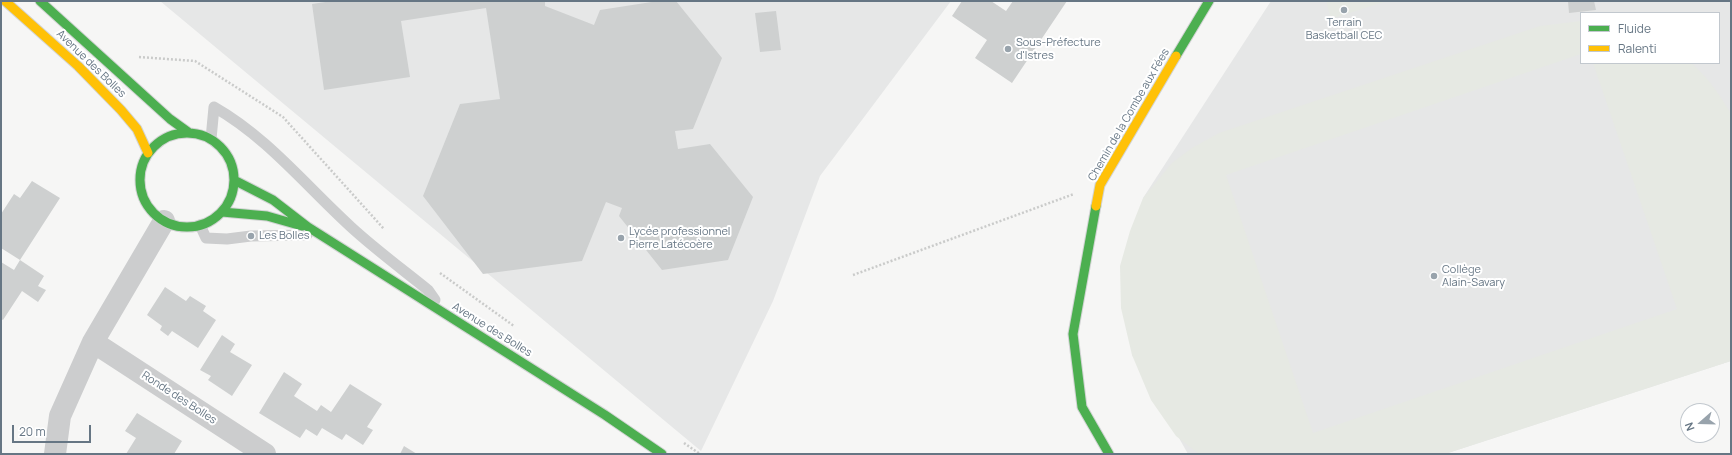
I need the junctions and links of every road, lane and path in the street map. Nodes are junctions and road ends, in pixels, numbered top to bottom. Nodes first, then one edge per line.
1 (5, 1) edge
2 (40, 1) edge
3 (1209, 1) edge
4 (133, 57) dead end
5 (188, 132) junction
6 (211, 139) junction
7 (148, 153) junction
8 (234, 180) junction
9 (1100, 185) junction
10 (222, 212) junction
11 (164, 221) junction
12 (200, 225) junction
13 (308, 227) junction
14 (386, 230) dead end
15 (320, 234) junction
16 (440, 272) dead end
17 (853, 275) dead end
18 (444, 314) junction
19 (508, 321) dead end
20 (93, 342) junction
21 (692, 448) dead end
22 (55, 454) edge
23 (265, 454) edge
24 (662, 454) edge
25 (700, 454) edge
26 (1109, 454) edge

1 - 7 main road, Avenue des Bolles
2 - 5 main road, Avenue des Bolles
3 - 9 main road, Chemin de la Combe aux Fées
4 - 14 path
5 - 6 main road
5 - 7 main road
6 - 8 main road
6 - 18 lane
7 - 11 main road
8 - 10 main road
8 - 13 main road, Avenue des Bolles
9 - 17 path
9 - 26 main road, Chemin de la Combe aux Fées
10 - 12 main road
10 - 13 main road, Avenue des Bolles
11 - 12 main road
11 - 20 street
12 - 15 lane
13 - 15 main road, Avenue des Bolles
15 - 18 main road, Avenue des Bolles
16 - 19 path
18 - 24 main road, Avenue des Bolles
20 - 22 street
20 - 23 street, Ronde des Bolles
21 - 25 path

